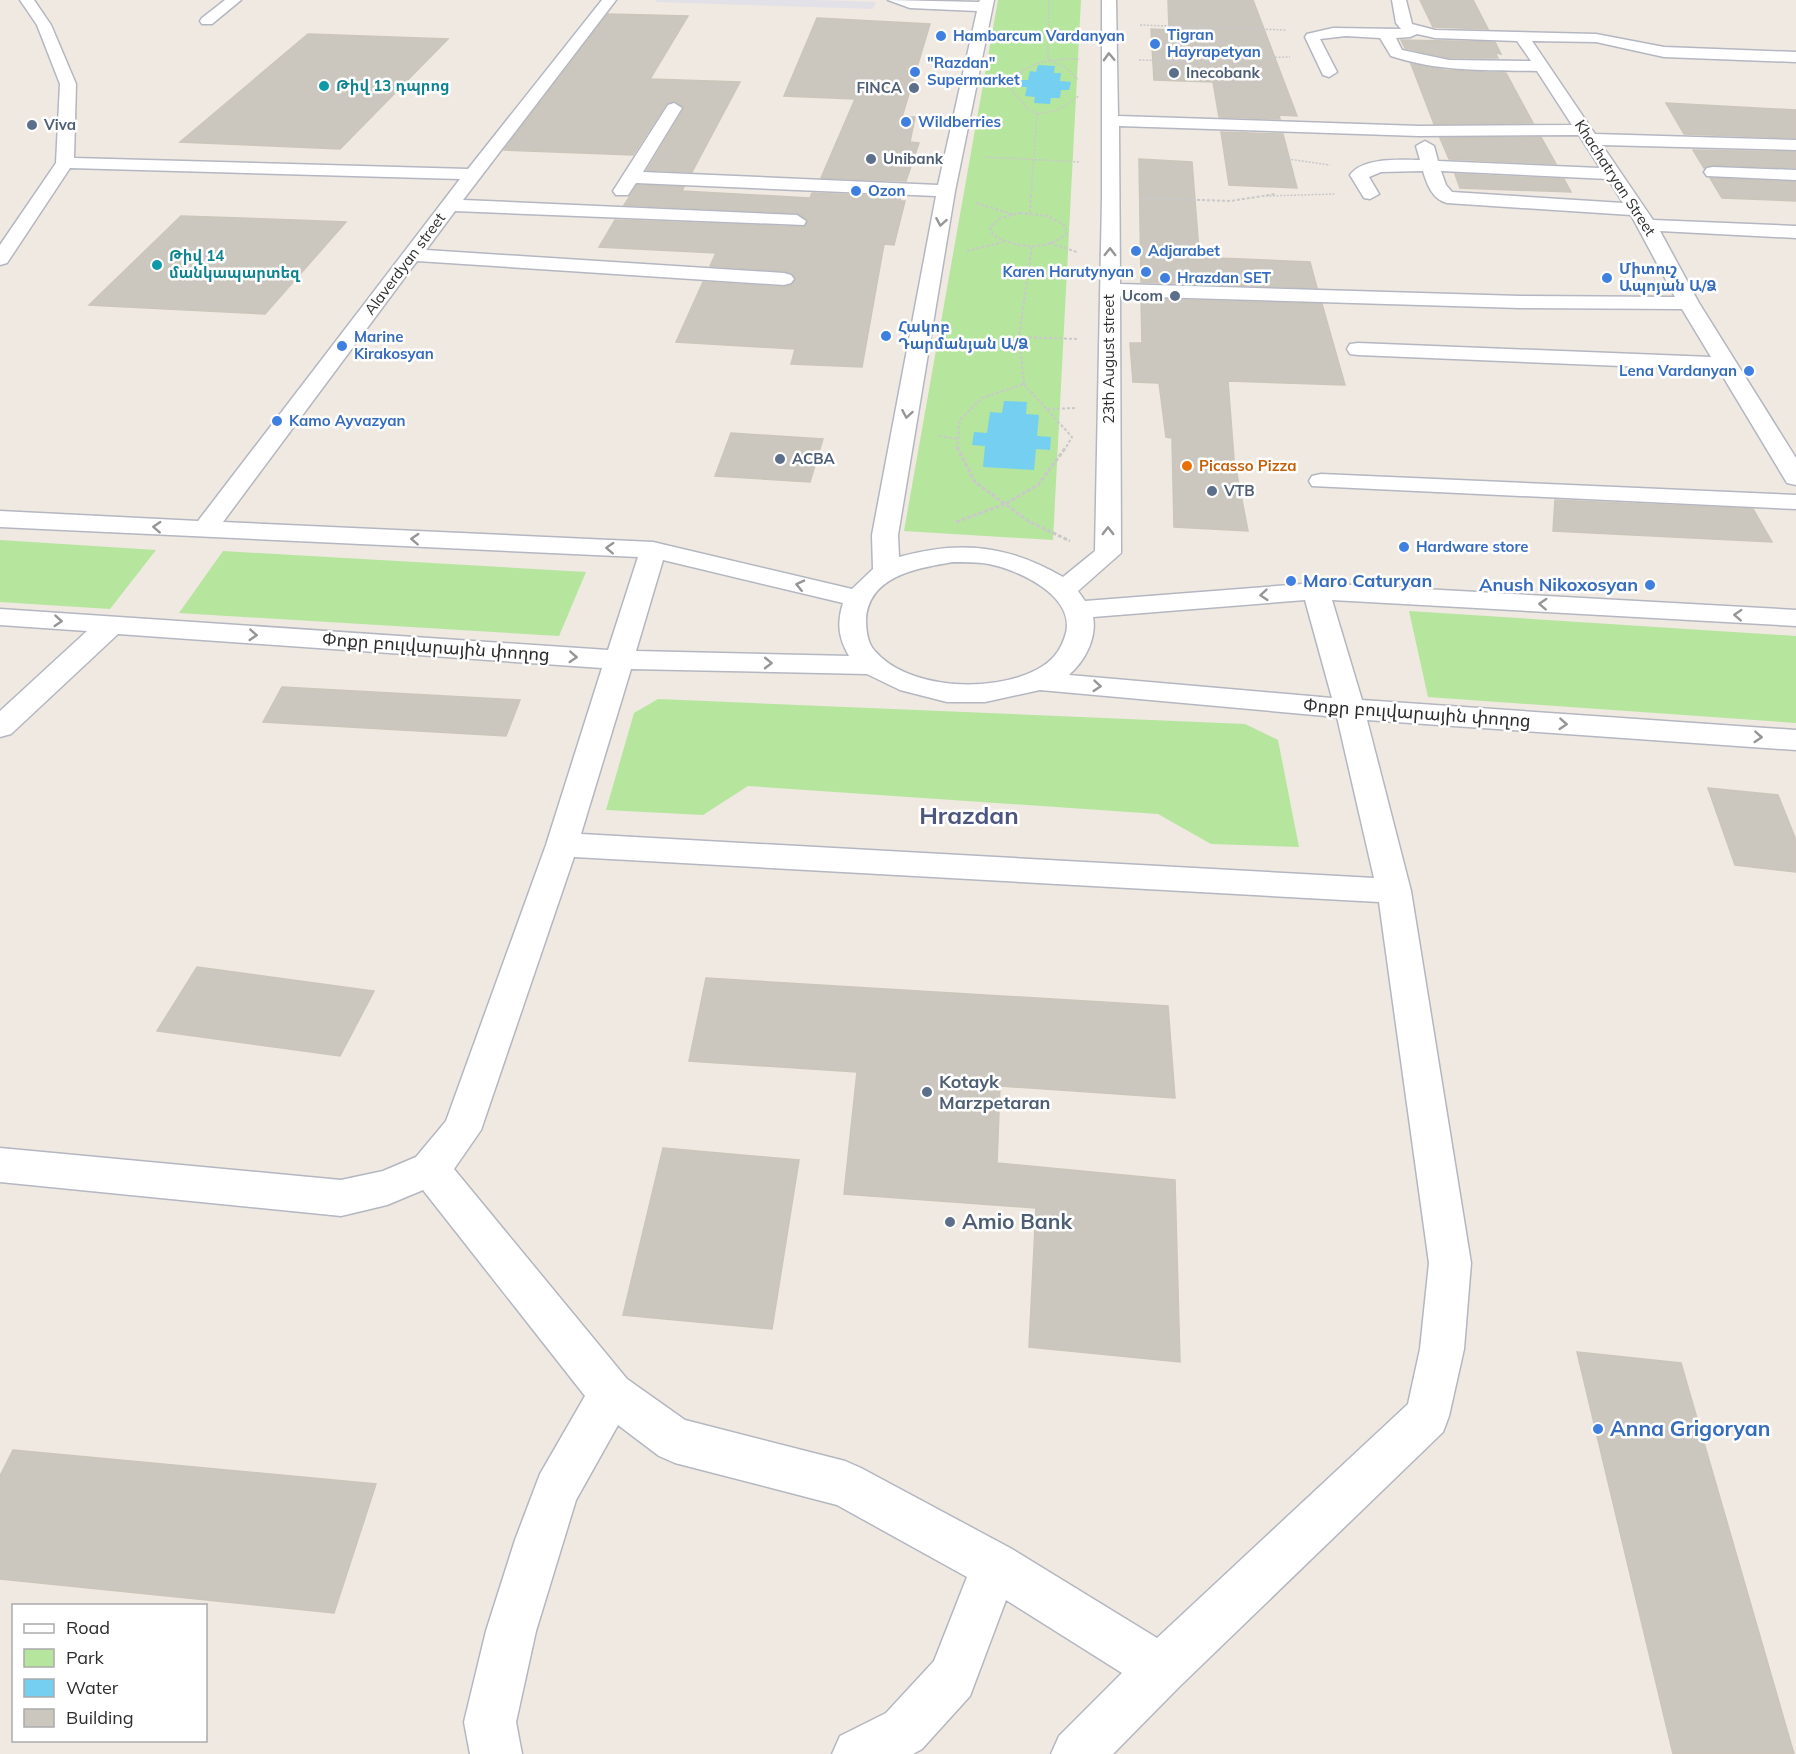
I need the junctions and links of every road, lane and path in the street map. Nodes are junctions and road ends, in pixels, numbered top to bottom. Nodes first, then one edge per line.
1 (27, 0) edge
2 (234, 0) edge
3 (609, 0) edge
4 (895, 0) edge
5 (1049, 0) edge
6 (1109, 0) edge
7 (1399, 0) edge
8 (986, 4) edge
9 (207, 21) dead end
10 (1134, 25) dead end
11 (1422, 32) junction
12 (1316, 35) junction
13 (1521, 35) junction
14 (1387, 36) junction
15 (1796, 57) edge
16 (1048, 59) junction
17 (1109, 59) junction
18 (1326, 65) joint
19 (1541, 66) junction
20 (1085, 85) dead end
21 (1084, 92) dead end
22 (674, 108) dead end
23 (1037, 114) junction
24 (1111, 121) junction
25 (1419, 131) junction
26 (1587, 135) junction
27 (1796, 145) edge
28 (981, 157) dead end
29 (1036, 160) junction
30 (1111, 163) junction
31 (65, 164) junction
32 (1433, 166) junction
33 (1713, 172) dead end
34 (473, 174) junction
35 (1613, 174) junction
36 (1796, 175) edge
37 (631, 177) junction
38 (946, 191) junction
39 (1370, 194) joint
40 (1112, 197) junction
41 (973, 202) dead end
42 (449, 206) junction
43 (1750, 211) dead end
44 (608, 213) junction
45 (1030, 213) junction
46 (1012, 214) junction
47 (1796, 214) edge
48 (1642, 217) junction
49 (797, 221) dead end
50 (1796, 232) edge
51 (1004, 242) junction
52 (1032, 246) junction
53 (965, 251) dead end
54 (414, 255) junction
55 (0, 259) edge
56 (784, 279) dead end
57 (1110, 290) junction
58 (1689, 303) junction
59 (1019, 337) junction
60 (1086, 339) dead end
61 (1358, 349) dead end
62 (1727, 364) junction
63 (1024, 384) junction
64 (933, 435) dead end
65 (958, 439) junction
66 (1793, 466) edge
67 (1321, 481) dead end
68 (1796, 502) edge
69 (1005, 504) junction
70 (0, 519) edge
71 (946, 523) dead end
72 (204, 530) junction
73 (1076, 544) dead end
74 (653, 550) junction
75 (886, 571) junction
76 (1316, 591) junction
77 (857, 598) junction
78 (1071, 600) junction
79 (0, 617) edge
80 (1796, 618) edge
81 (111, 625) junction
82 (620, 660) junction
83 (873, 665) junction
84 (1038, 681) junction
85 (1350, 709) junction
86 (0, 727) edge
87 (1796, 740) edge
88 (562, 845) junction
89 (1394, 891) junction
90 (0, 1165) edge
91 (430, 1169) junction
92 (611, 1394) junction
93 (995, 1566) junction
94 (1161, 1670) junction
95 (496, 1754) edge
96 (858, 1754) edge
97 (1077, 1754) edge

1 - 31 street
2 - 9 street
3 - 34 street, Alaverdyan street
4 - 8 street
5 - 16 path
17 -> 6 street, 23th August street
7 - 11 street
8 - 38 street
10 - 12 path
11 - 13 street
11 - 14 street
12 - 14 street
12 - 18 street
13 - 15 street
13 - 19 street, Khachatryan Street
14 - 19 street
16 - 17 path
16 - 20 path
16 - 23 path
17 - 18 path
17 - 24 street, 23th August street
19 - 26 street, Khachatryan Street
21 - 23 path
22 - 37 street
23 - 29 path
24 - 25 street
24 - 30 street, 23th August street
25 - 26 street
25 - 32 street
26 - 27 street
26 - 35 street, Khachatryan Street
28 - 29 path
29 - 30 path
29 - 45 path
30 - 40 street, 23th August street
31 - 34 street
31 - 55 street
32 - 35 street
32 - 39 street
32 - 48 street
33 - 36 street
34 - 42 street, Alaverdyan street
35 - 48 street, Khachatryan Street
37 - 38 street
37 - 44 street
38 -> 75 street
39 - 40 path
57 -> 40 street, 23th August street
41 - 46 path
42 - 44 street
42 - 54 street, Alaverdyan street
43 - 47 street
44 - 49 street
45 - 46 path
45 - 52 path
46 - 51 path
48 - 50 street
48 - 58 street, Khachatryan Street
51 - 52 path
51 - 53 path
52 - 59 path
54 - 56 street
54 - 72 street, Alaverdyan street
57 - 58 street
78 -> 57 street, 23th August street
58 - 62 street, Khachatryan Street
59 - 60 path
59 - 63 path
61 - 62 street
62 - 66 street, Khachatryan Street
63 - 65 path
63 - 69 path
64 - 65 path
65 - 69 path
67 - 68 street
69 - 71 path
69 - 73 path
72 -> 70 street
74 -> 72 street
77 -> 74 street
74 - 82 street
75 - 77 street
75 - 78 street
76 -> 78 street
80 -> 76 street
76 - 85 street
77 - 83 street
78 - 84 street
79 -> 81 street, Փոքր բուլվարային փողոց
81 -> 82 street, Փոքր բուլվարային փողոց
81 - 86 street
82 -> 83 street, Փոքր բուլվարային փողոց
82 - 88 street
83 - 84 street
84 -> 85 street, Փոքր բուլվարային փողոց
85 -> 87 street, Փոքր բուլվարային փողոց
85 - 89 street
88 - 89 street
88 - 91 street
89 - 94 street
90 - 91 street
91 - 92 street
92 - 93 street
92 - 95 street
93 - 94 street
93 - 96 street
94 - 97 street

